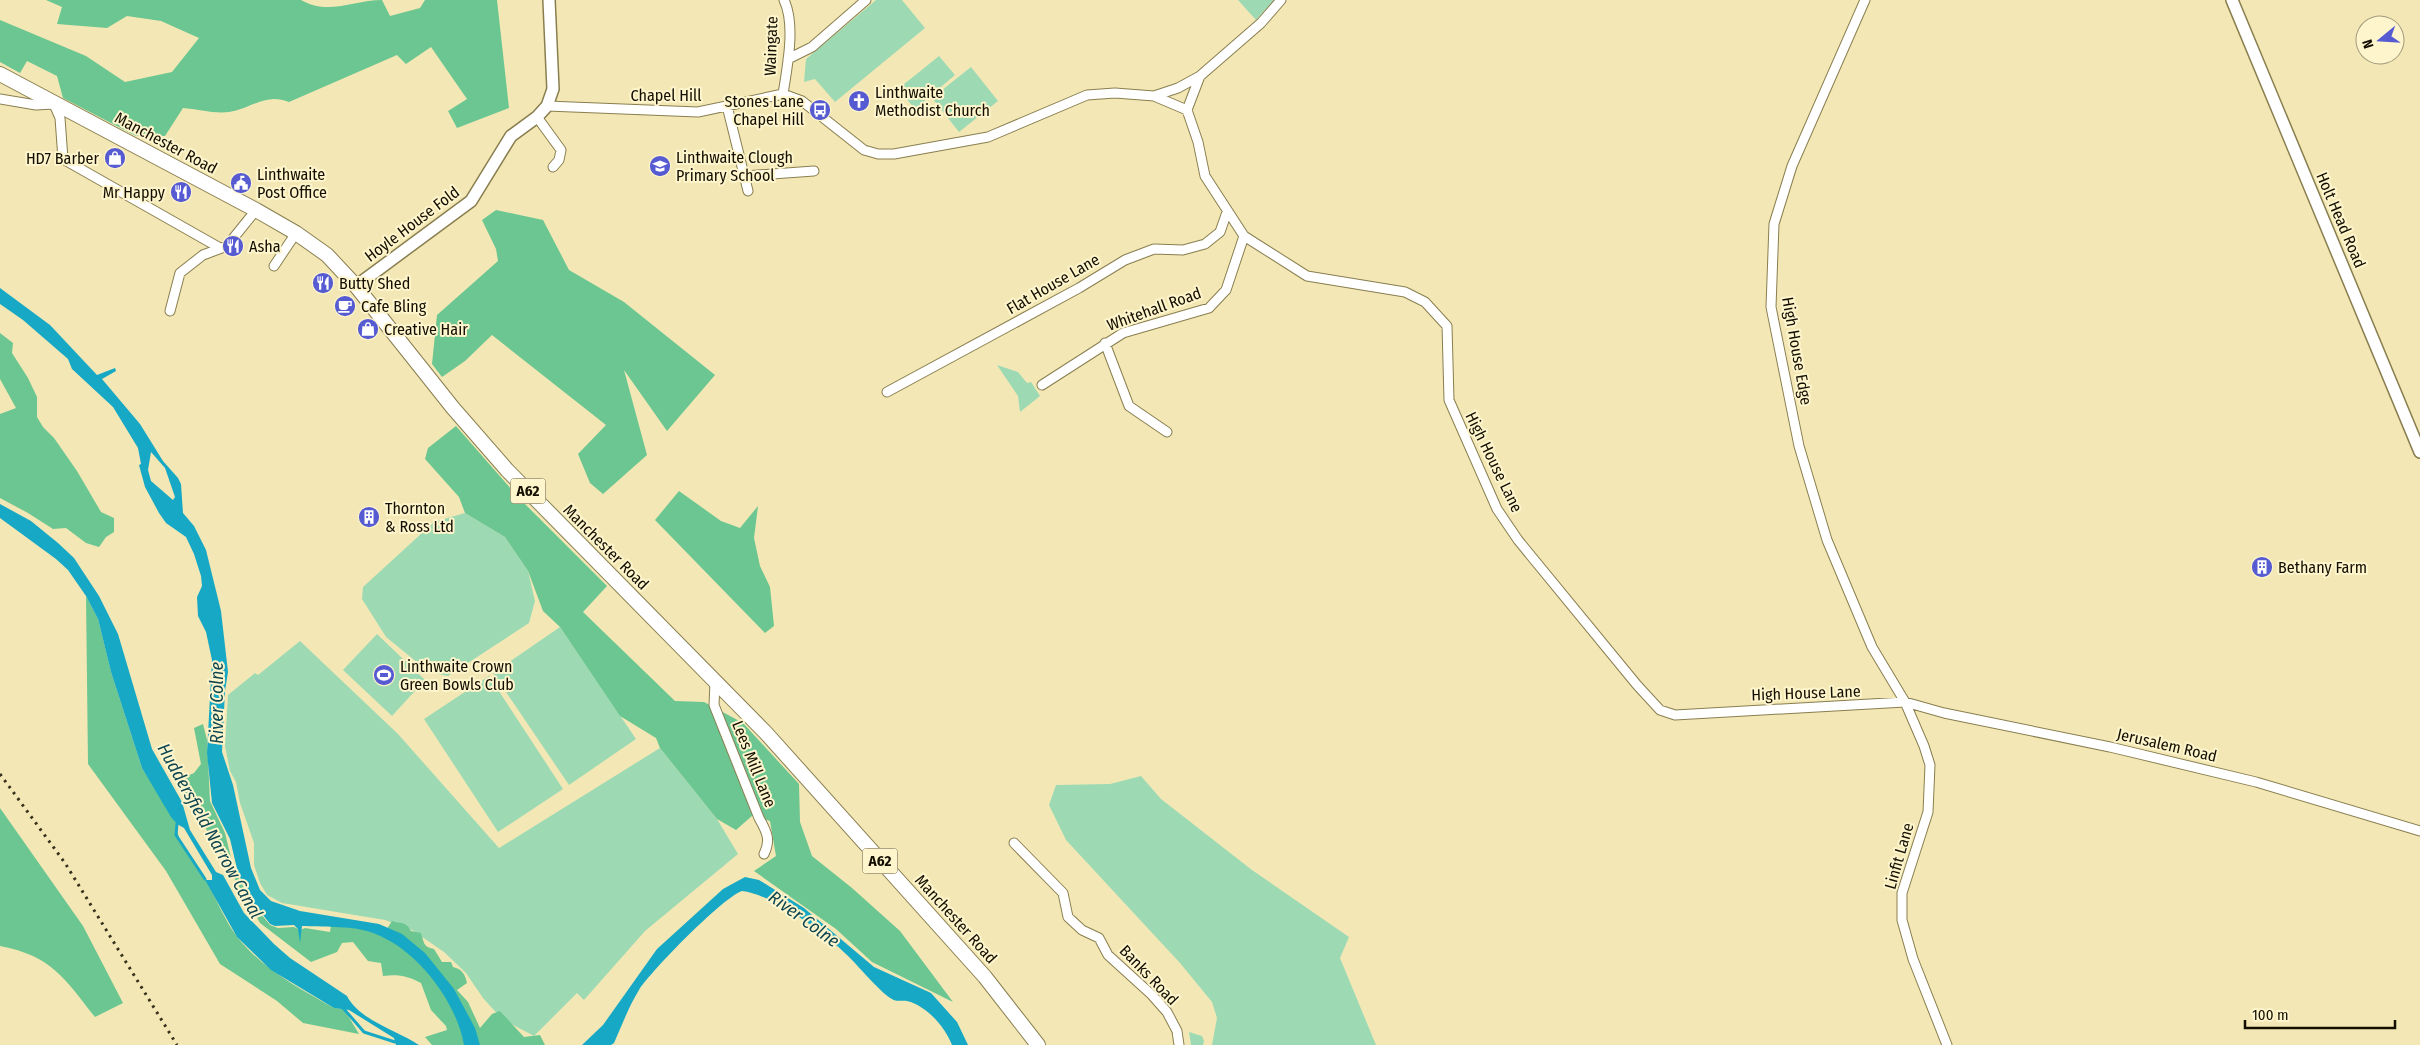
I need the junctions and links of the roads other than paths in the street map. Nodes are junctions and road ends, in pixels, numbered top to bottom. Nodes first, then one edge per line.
1 (549, 0) edge
2 (784, 0) edge
3 (866, 0) edge
4 (1281, 0) edge
5 (1865, 0) edge
6 (2232, 0) edge
7 (788, 59) junction
8 (0, 74) edge
9 (1200, 76) junction
10 (783, 94) junction
11 (1154, 96) junction
12 (0, 99) edge
13 (54, 104) junction
14 (547, 106) junction
15 (728, 106) junction
16 (1187, 110) junction
17 (537, 117) junction
18 (553, 167) dead end
19 (814, 171) dead end
20 (745, 176) junction
21 (748, 191) dead end
22 (256, 210) junction
23 (1227, 212) junction
24 (296, 233) junction
25 (1244, 236) junction
26 (220, 248) junction
27 (274, 266) dead end
28 (356, 286) junction
29 (170, 311) dead end
30 (1105, 343) junction
31 (1042, 385) dead end
32 (887, 392) dead end
33 (1167, 432) dead end
34 (2420, 452) edge
35 (715, 682) junction
36 (1904, 702) junction
37 (2420, 831) edge
38 (1014, 843) dead end
39 (764, 854) dead end
40 (1038, 1045) edge
41 (1179, 1045) edge
42 (1947, 1045) edge

1 - 14 street, Hoyle House Fold
2 - 7 street, Waingate
3 - 7 street
4 - 9 street
5 - 36 street, High House Edge
6 - 34 street, Holt Head Road
7 - 10 street, Waingate
8 - 13 main road, Manchester Road / A62
9 - 11 street
9 - 16 street
10 - 11 street
10 - 15 street, Chapel Hill
11 - 16 street
12 - 13 street
13 - 22 main road, Manchester Road / A62
13 - 26 street
14 - 15 street, Chapel Hill
14 - 17 street, Hoyle House Fold
15 - 20 street
16 - 23 street, High House Lane
17 - 18 street
17 - 28 street, Hoyle House Fold
19 - 20 street
20 - 21 street
22 - 24 main road, Manchester Road / A62
22 - 26 street
23 - 25 street, High House Lane
23 - 32 street, Flat House Lane
24 - 27 street
24 - 28 main road, Manchester Road / A62
25 - 30 street, Whitehall Road
25 - 36 street, High House Lane
26 - 29 street
28 - 35 main road, Manchester Road / A62
30 - 31 street, Whitehall Road
30 - 33 street
35 - 39 street, Lees Mill Lane
35 - 40 main road, Manchester Road / A62
36 - 37 street, Jerusalem Road
36 - 42 street, Linfit Lane
38 - 41 street, Banks Road

